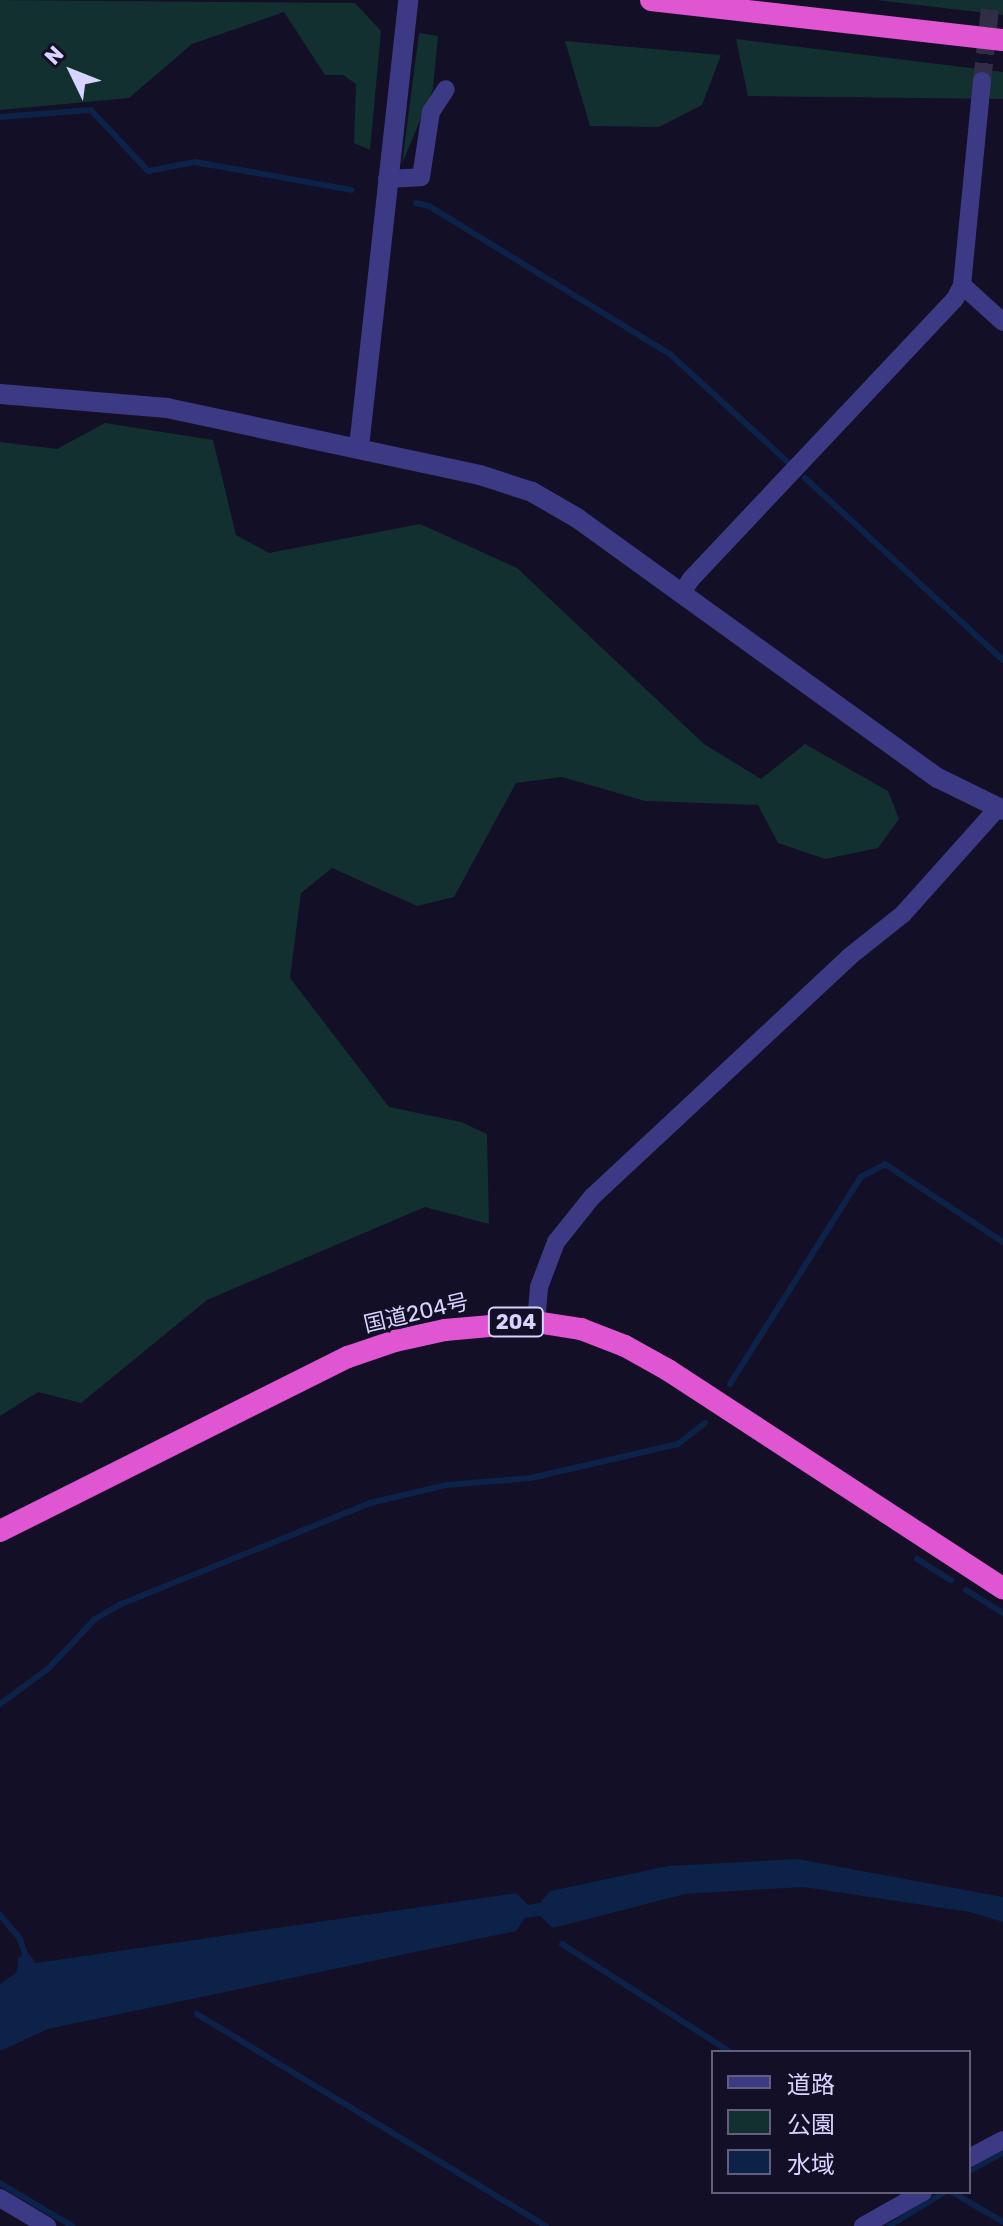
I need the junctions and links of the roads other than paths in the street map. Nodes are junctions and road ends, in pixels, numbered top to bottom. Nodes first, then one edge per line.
1 (408, 0) edge
2 (651, 0) edge
3 (1003, 40) edge
4 (982, 81) tunnel mouth
5 (446, 89) dead end
6 (387, 179) junction
7 (962, 285) junction
8 (1003, 322) edge
9 (0, 394) edge
10 (359, 447) junction
11 (681, 594) junction
12 (1000, 810) edge
13 (536, 1322) junction
14 (0, 1531) edge
15 (1003, 1588) edge
16 (1003, 2140) edge
17 (971, 2157) edge
18 (919, 2194) edge
19 (0, 2198) edge
20 (47, 2226) edge
21 (863, 2226) edge

1 - 6 street
2 - 3 highway
4 - 7 street
5 - 6 street
6 - 10 street
7 - 8 street
7 - 11 street
9 - 10 street
10 - 11 street
11 - 12 street
12 - 13 street
13 - 14 highway, 国道204号 / 204
13 - 15 highway, 国道204号 / 204
16 - 17 street
18 - 21 street
19 - 20 street

